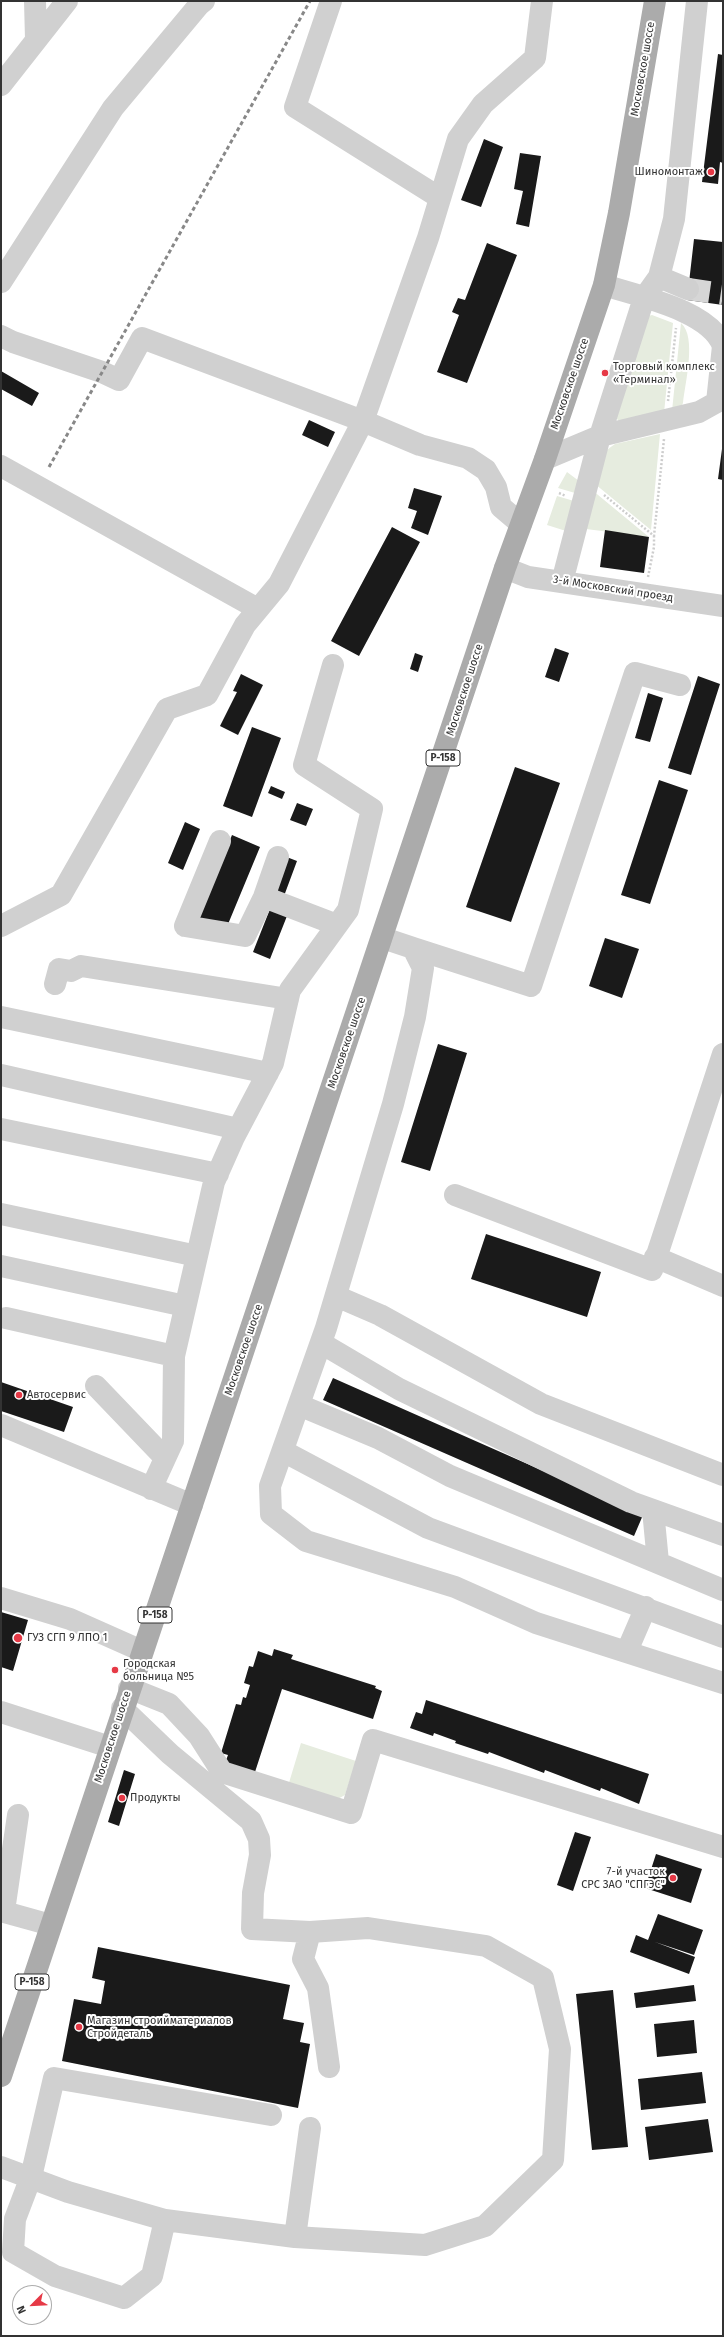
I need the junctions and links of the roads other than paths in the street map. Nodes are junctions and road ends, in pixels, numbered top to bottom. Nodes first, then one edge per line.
1 (35, 1) edge
2 (67, 1) edge
3 (204, 1) edge
4 (331, 1) edge
5 (542, 1) edge
6 (655, 1) edge
7 (697, 1) edge
8 (36, 39) junction
9 (1, 85) edge
10 (440, 198) junction
11 (659, 277) junction
12 (1, 282) edge
13 (604, 285) junction
14 (688, 289) tunnel mouth
15 (644, 298) junction
16 (1, 336) edge
17 (363, 421) junction
18 (600, 436) junction
19 (545, 459) junction
20 (1, 466) edge
21 (521, 524) junction
22 (505, 568) junction
23 (562, 582) junction
24 (723, 606) edge
25 (258, 609) junction
26 (332, 665) dead end
27 (680, 685) dead end
28 (220, 840) dead end
29 (278, 857) dead end
30 (264, 898) junction
31 (337, 925) junction
32 (1, 926) edge
33 (382, 938) junction
34 (413, 948) junction
35 (55, 984) dead end
36 (288, 999) junction
37 (1, 1017) edge
38 (723, 1054) edge
39 (268, 1073) junction
40 (1, 1075) edge
41 (1, 1129) edge
42 (238, 1129) junction
43 (218, 1174) junction
44 (455, 1195) dead end
45 (1, 1214) edge
46 (197, 1256) junction
47 (655, 1257) junction
48 (1, 1266) edge
49 (723, 1286) edge
50 (336, 1296) junction
51 (185, 1306) junction
52 (6, 1318) dead end
53 (321, 1343) junction
54 (174, 1356) junction
55 (96, 1386) dead end
56 (299, 1405) junction
57 (1, 1425) edge
58 (283, 1451) junction
59 (165, 1458) junction
60 (723, 1475) edge
61 (151, 1489) junction
62 (192, 1505) junction
63 (653, 1510) junction
64 (723, 1535) edge
65 (658, 1562) junction
66 (723, 1590) edge
67 (1, 1598) edge
68 (646, 1607) junction
69 (723, 1637) edge
70 (142, 1651) junction
71 (627, 1652) junction
72 (723, 1683) edge
73 (129, 1688) junction
74 (122, 1708) junction
75 (1, 1712) edge
76 (110, 1747) junction
77 (18, 1815) dead end
78 (723, 1847) edge
79 (3, 1911) edge
80 (51, 1925) junction
81 (310, 1932) junction
82 (329, 2067) dead end
83 (1, 2076) edge
84 (270, 2115) dead end
85 (310, 2128) dead end
86 (1, 2167) edge
87 (31, 2177) junction
88 (165, 2220) junction
89 (295, 2237) junction

1 - 8 street
2 - 8 street
3 - 12 street
4 - 10 street
5 - 10 street
6 - 13 main road, Московское шоссе / Р-158
7 - 11 street
8 - 9 street
10 - 17 street
11 - 14 street
11 - 15 street
13 - 15 street
13 - 19 main road, Московское шоссе / Р-158
15 - 18 street
15 - 18 street
16 - 17 street
17 - 21 street
17 - 25 street
18 - 19 street
18 - 23 street
19 - 21 main road, Московское шоссе / Р-158
20 - 25 street
21 - 22 main road, Московское шоссе / Р-158
22 - 23 street, 3-й Московский проезд
22 - 33 main road, Московское шоссе / Р-158
23 - 24 street, 3-й Московский проезд
25 - 32 street
26 - 31 street
27 - 34 street
28 - 30 street
29 - 30 street
30 - 31 street
31 - 36 street
33 - 34 street
33 - 62 main road, Московское шоссе / Р-158
34 - 50 street
35 - 36 street
36 - 39 street
37 - 39 street
38 - 47 street
39 - 42 street
40 - 42 street
41 - 43 street
42 - 43 street
43 - 46 street
44 - 47 street
45 - 46 street
46 - 51 street
47 - 49 street
48 - 51 street
50 - 53 street
50 - 60 street
51 - 54 street
52 - 54 street
53 - 56 street
53 - 63 street
54 - 59 street
55 - 59 street
56 - 58 street
56 - 65 street
57 - 61 street
58 - 68 street
58 - 71 street
59 - 61 street
61 - 62 street
62 - 70 main road, Московское шоссе / Р-158
63 - 64 street
63 - 65 street
65 - 66 street
67 - 70 street
68 - 69 street
68 - 71 street
70 - 73 main road, Московское шоссе / Р-158
71 - 72 street
73 - 74 main road, Московское шоссе / Р-158
73 - 78 street
74 - 76 main road, Московское шоссе / Р-158
74 - 81 street
75 - 76 street
76 - 80 main road, Московское шоссе / Р-158
77 - 79 street
79 - 80 street
80 - 83 main road, Московское шоссе / Р-158
81 - 82 street
81 - 89 street
84 - 87 street
85 - 89 street
86 - 87 street
87 - 88 street
87 - 88 street
88 - 89 street

